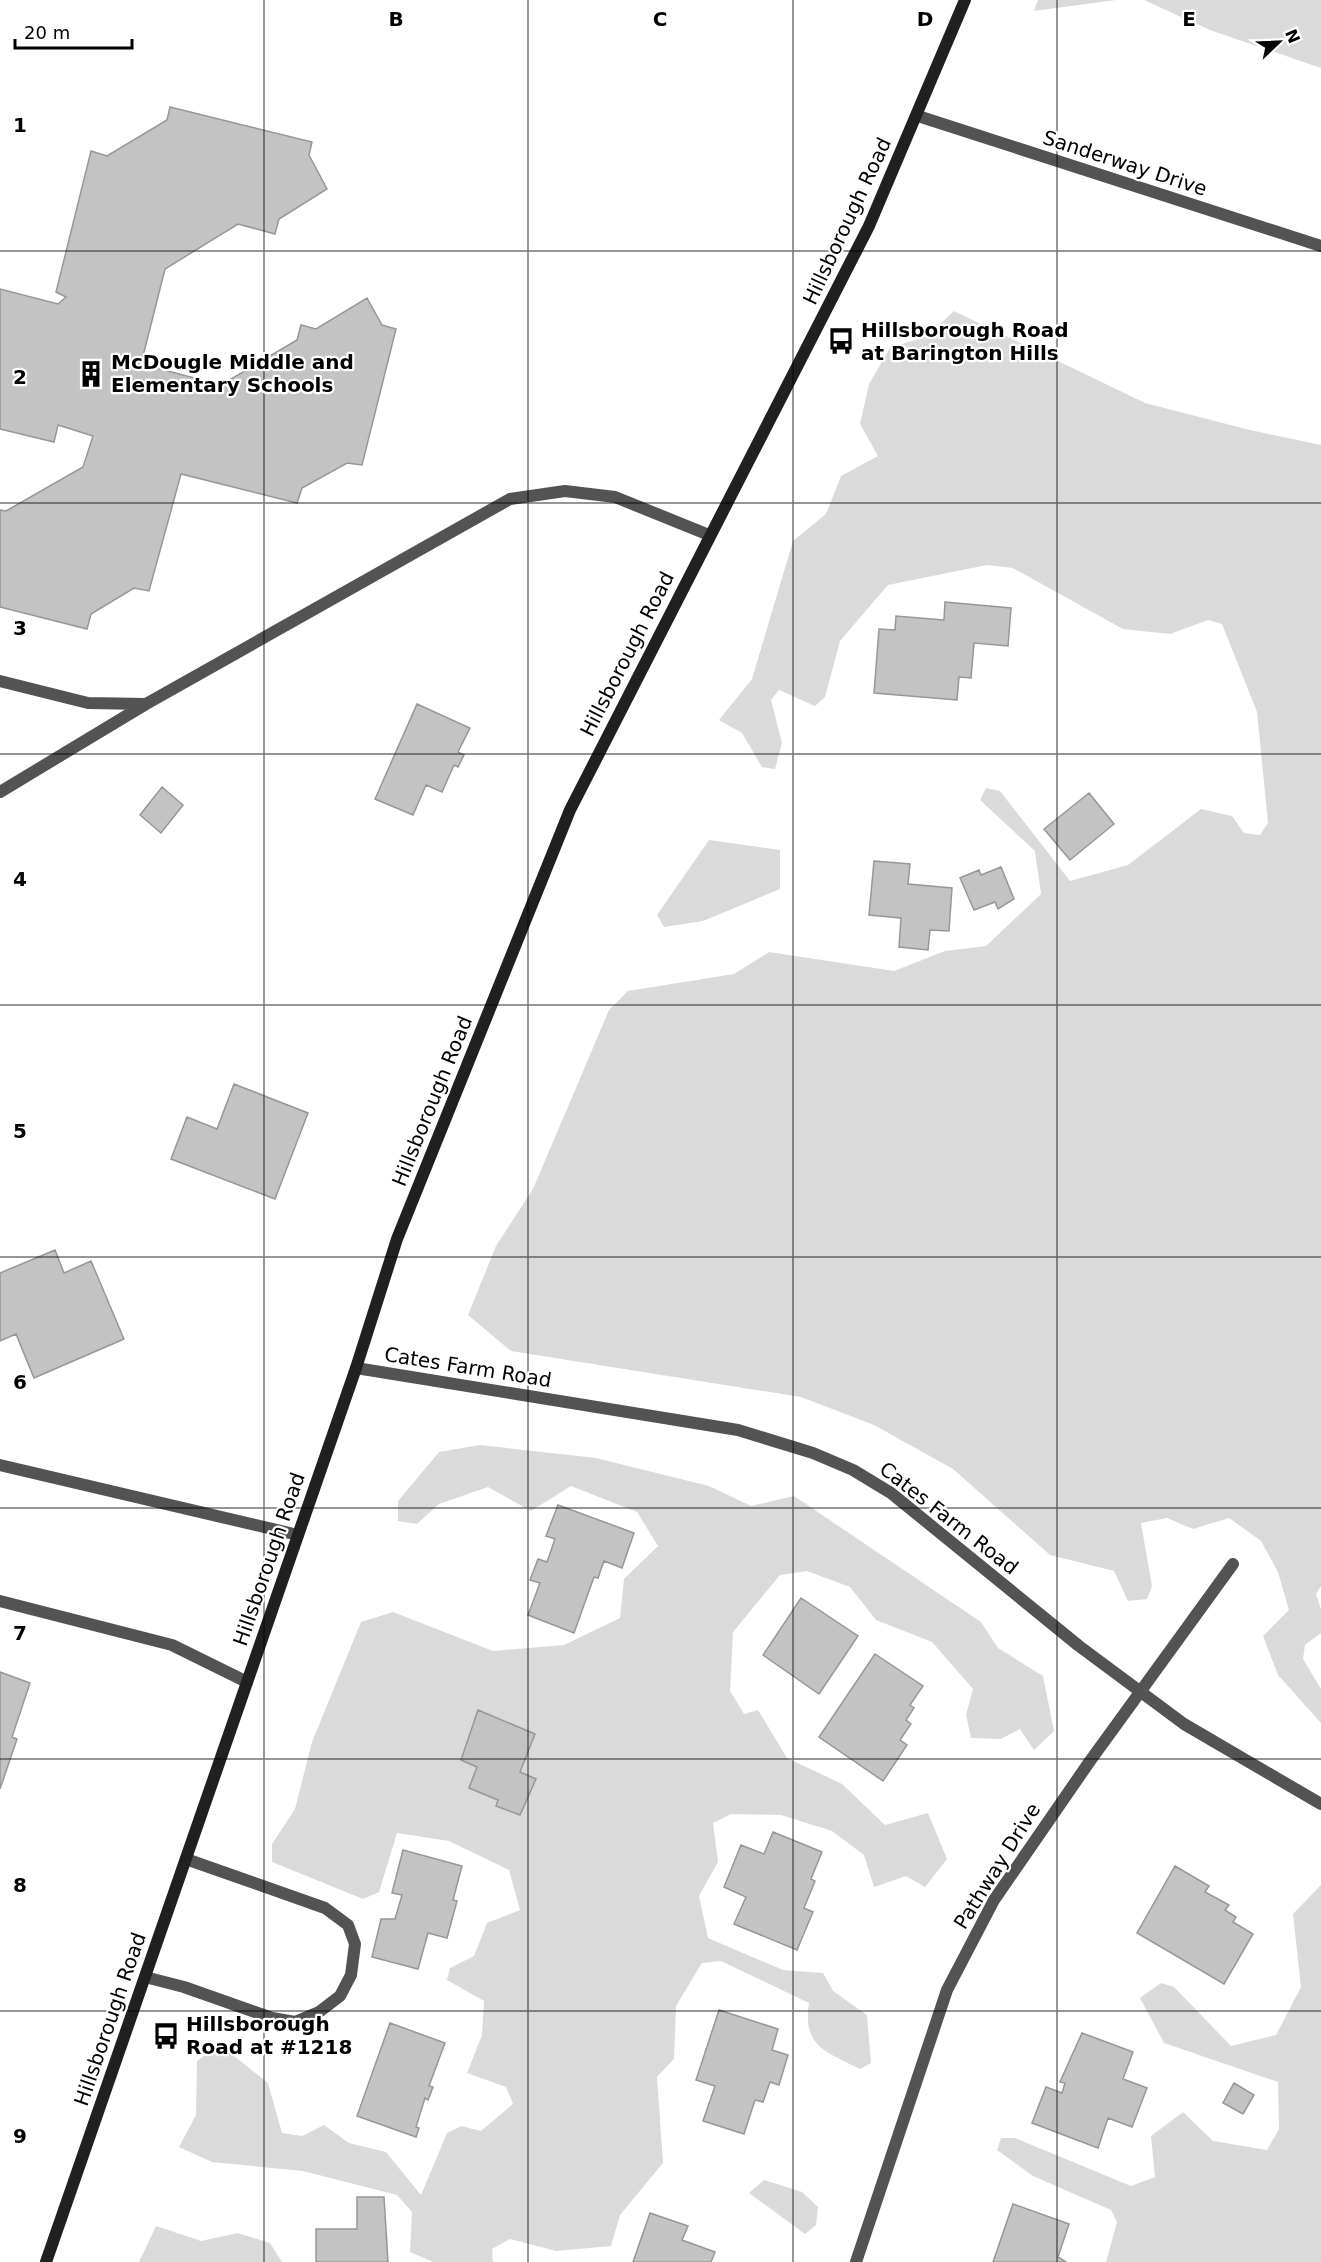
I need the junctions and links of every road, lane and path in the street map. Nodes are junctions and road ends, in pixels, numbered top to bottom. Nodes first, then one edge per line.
1 (965, 0) edge
2 (918, 116) junction
3 (1321, 246) edge
4 (709, 535) junction
5 (0, 681) edge
6 (146, 704) junction
7 (0, 792) edge
8 (356, 1368) junction
9 (0, 1465) edge
10 (298, 1535) junction
11 (1233, 1564) dead end
12 (0, 1601) edge
13 (247, 1682) junction
14 (1140, 1690) junction
15 (1321, 1804) edge
16 (186, 1859) junction
17 (145, 1977) junction
18 (46, 2262) edge
19 (856, 2262) edge

1 - 2 main road, Hillsborough Road
2 - 3 street, Sanderway Drive
2 - 4 main road, Hillsborough Road
4 - 6 street
4 - 8 main road, Hillsborough Road
5 - 6 street
6 - 7 street
8 - 10 main road, Hillsborough Road
8 - 14 street, Cates Farm Road
9 - 10 street
10 - 13 main road, Hillsborough Road
11 - 14 street, Pathway Drive
12 - 13 street
13 - 16 main road, Hillsborough Road
14 - 15 street, Cates Farm Road
14 - 19 street, Pathway Drive
16 - 17 main road, Hillsborough Road
16 - 17 street
17 - 18 main road, Hillsborough Road

